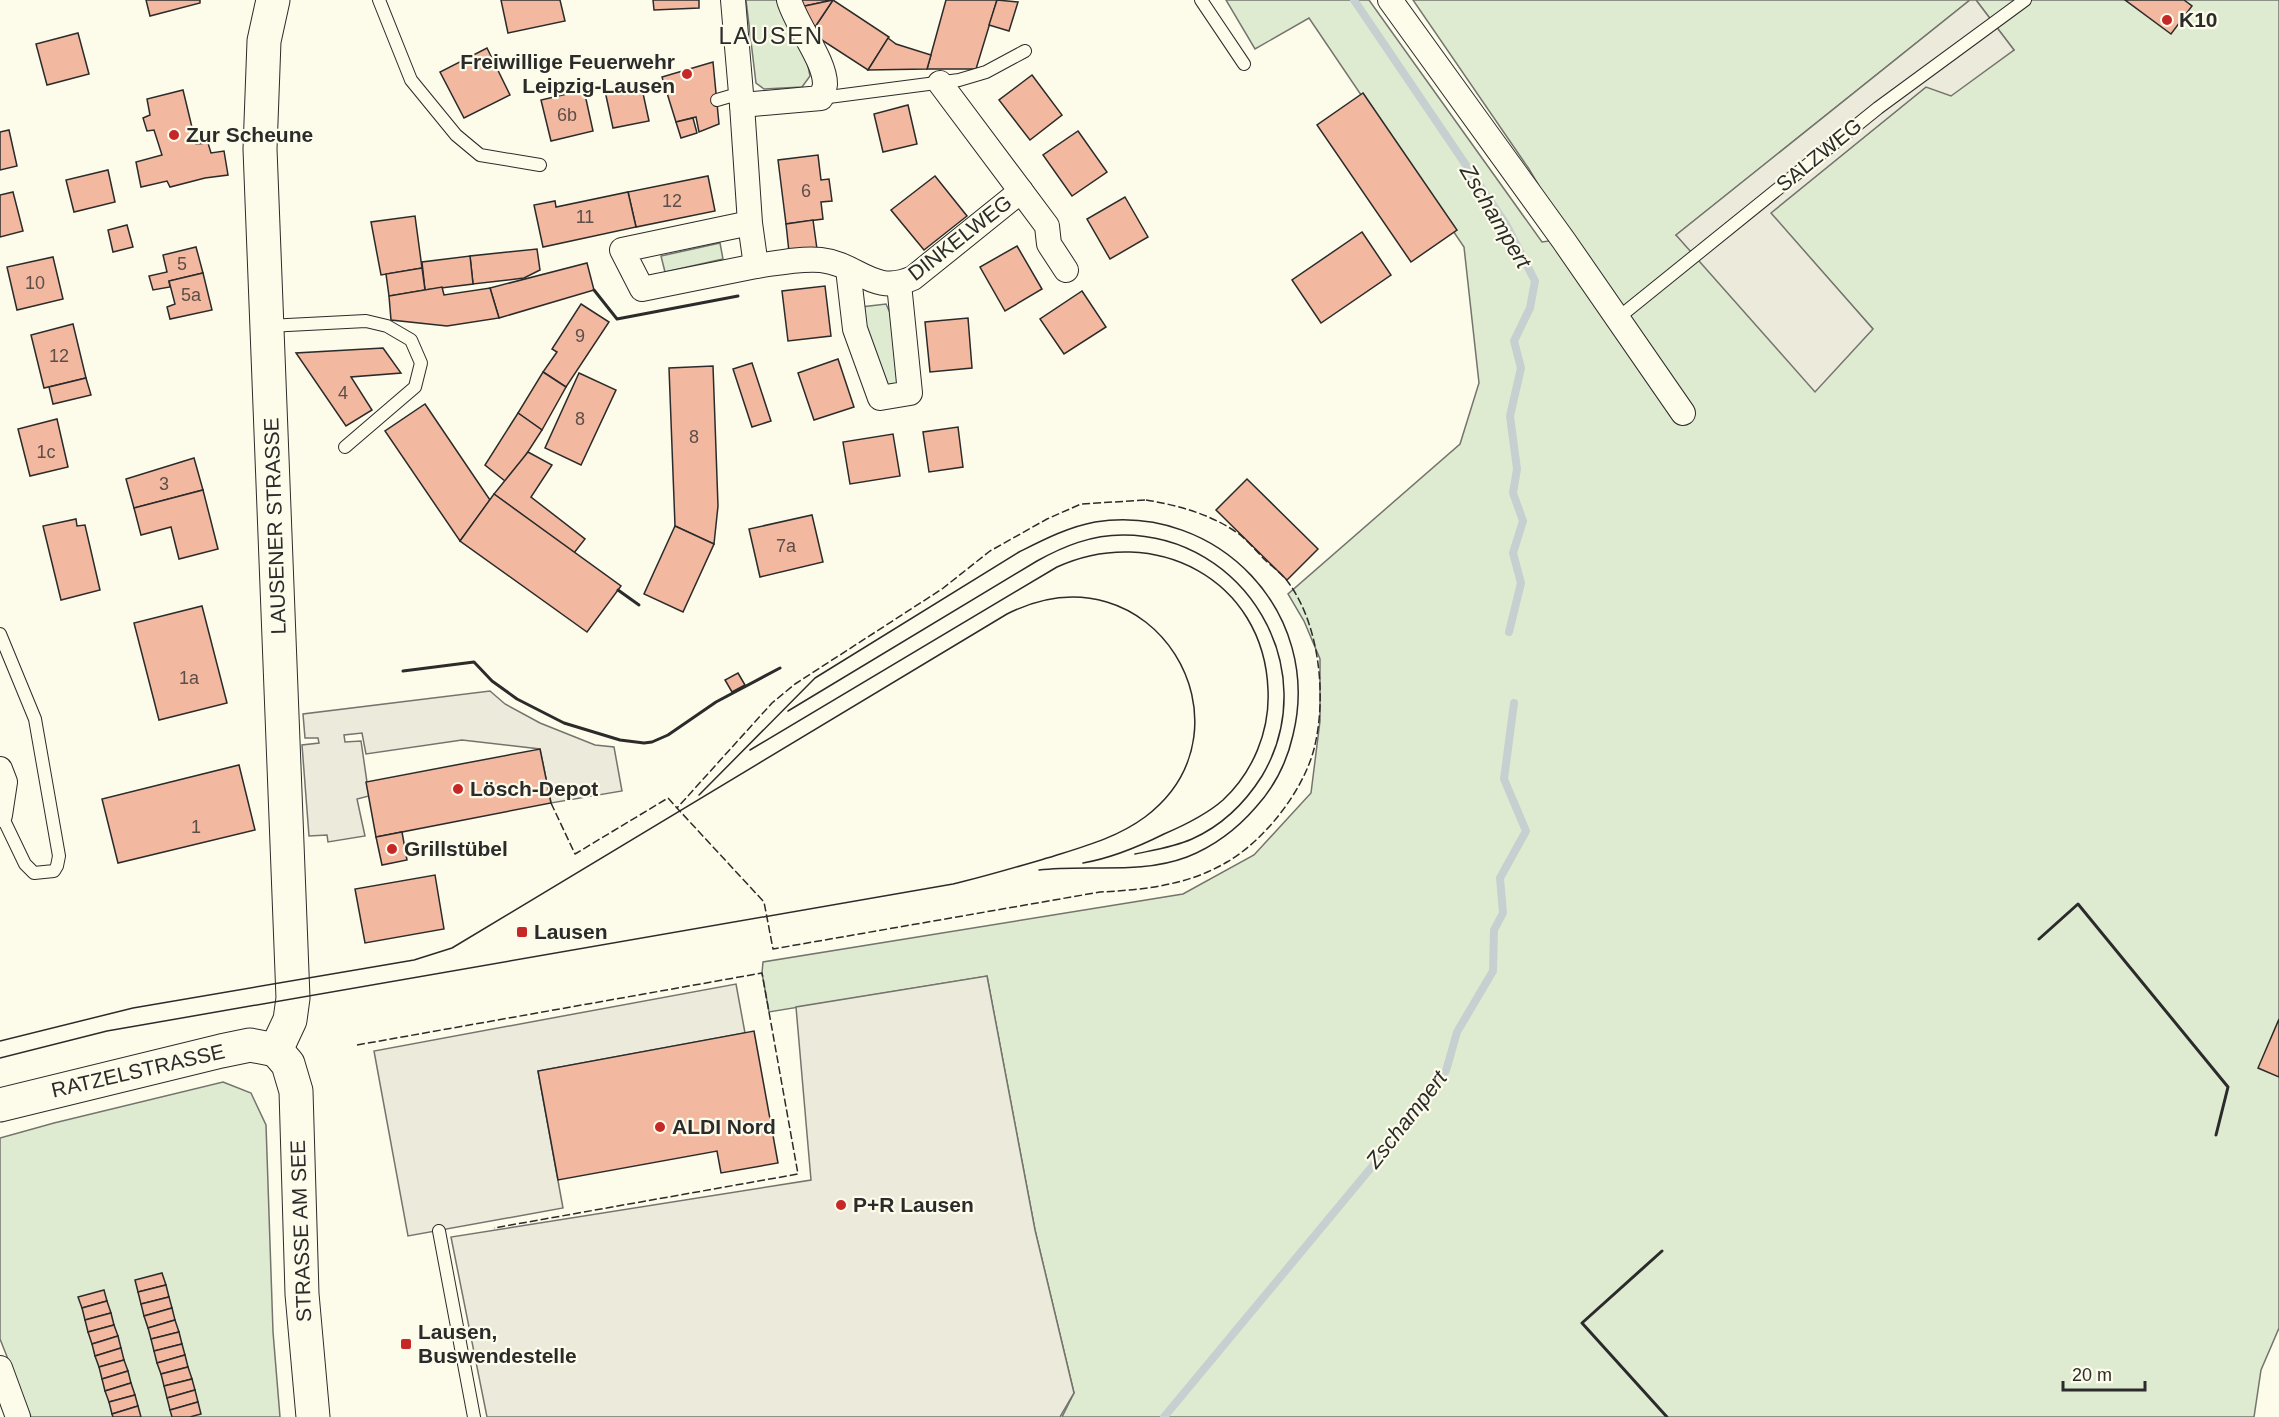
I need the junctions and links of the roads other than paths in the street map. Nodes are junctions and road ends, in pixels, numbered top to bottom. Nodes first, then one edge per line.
1 (273, 0) edge
2 (379, 0) edge
3 (733, 0) edge
4 (789, 0) edge
5 (1201, 0) edge
6 (1390, 0) edge
7 (2025, 0) edge
8 (1025, 51) dead end
9 (1244, 64) dead end
10 (940, 83) junction
11 (821, 98) junction
12 (742, 99) junction
13 (717, 100) dead end
14 (540, 165) dead end
15 (1021, 191) junction
16 (750, 223) junction
17 (756, 266) junction
18 (848, 269) junction
19 (1066, 270) dead end
20 (899, 284) junction
21 (1618, 318) junction
22 (267, 326) junction
23 (1683, 413) dead end
24 (345, 447) dead end
25 (0, 634) edge
26 (0, 769) edge
27 (1, 814) edge
28 (276, 1050) junction
29 (0, 1105) edge
30 (439, 1231) dead end
31 (0, 1368) edge
32 (18, 1417) edge
33 (313, 1417) edge
34 (474, 1417) edge

1 - 22 main road, LAUSENER STRASSE
2 - 14 lane
3 - 12 street
4 - 11 street
5 - 9 lane
6 - 21 street
7 - 21 lane, SALZWEG
8 - 10 lane
10 - 11 lane
10 - 15 street, DINKELWEG
11 - 12 street
12 - 13 lane
12 - 16 street
15 - 19 street, DINKELWEG
15 - 20 street, DINKELWEG
16 - 17 street
16 - 17 street, DINKELWEG
17 - 18 street, DINKELWEG
18 - 20 street, DINKELWEG
18 - 20 street, DINKELWEG
21 - 23 street
22 - 24 lane
22 - 28 main road, LAUSENER STRASSE
25 - 27 lane
26 - 27 street
28 - 29 main road, RATZELSTRASSE
28 - 33 main road, STRASSE AM SEE
30 - 34 lane
31 - 32 street

